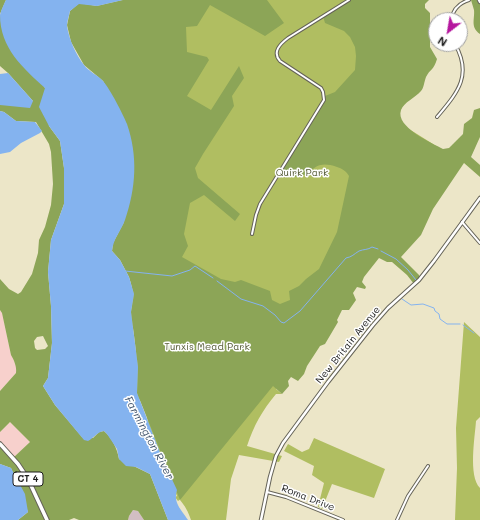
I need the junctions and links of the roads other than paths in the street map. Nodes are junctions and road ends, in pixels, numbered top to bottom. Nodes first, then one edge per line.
1 (349, 0) edge
2 (469, 0) edge
3 (454, 12) edge
4 (460, 52) edge
5 (437, 117) dead end
6 (480, 198) edge
7 (462, 222) junction
8 (252, 234) dead end
9 (480, 243) edge
10 (0, 444) edge
11 (428, 466) dead end
12 (267, 492) junction
13 (47, 520) edge
14 (261, 520) edge
15 (343, 520) edge
16 (398, 520) edge

1 - 8 street
2 - 3 street
4 - 5 street
6 - 7 street, New Britain Avenue
7 - 9 street
7 - 12 street, New Britain Avenue
10 - 13 main road, CT 4
11 - 16 street
12 - 14 street, New Britain Avenue
12 - 15 street, Roma Drive

